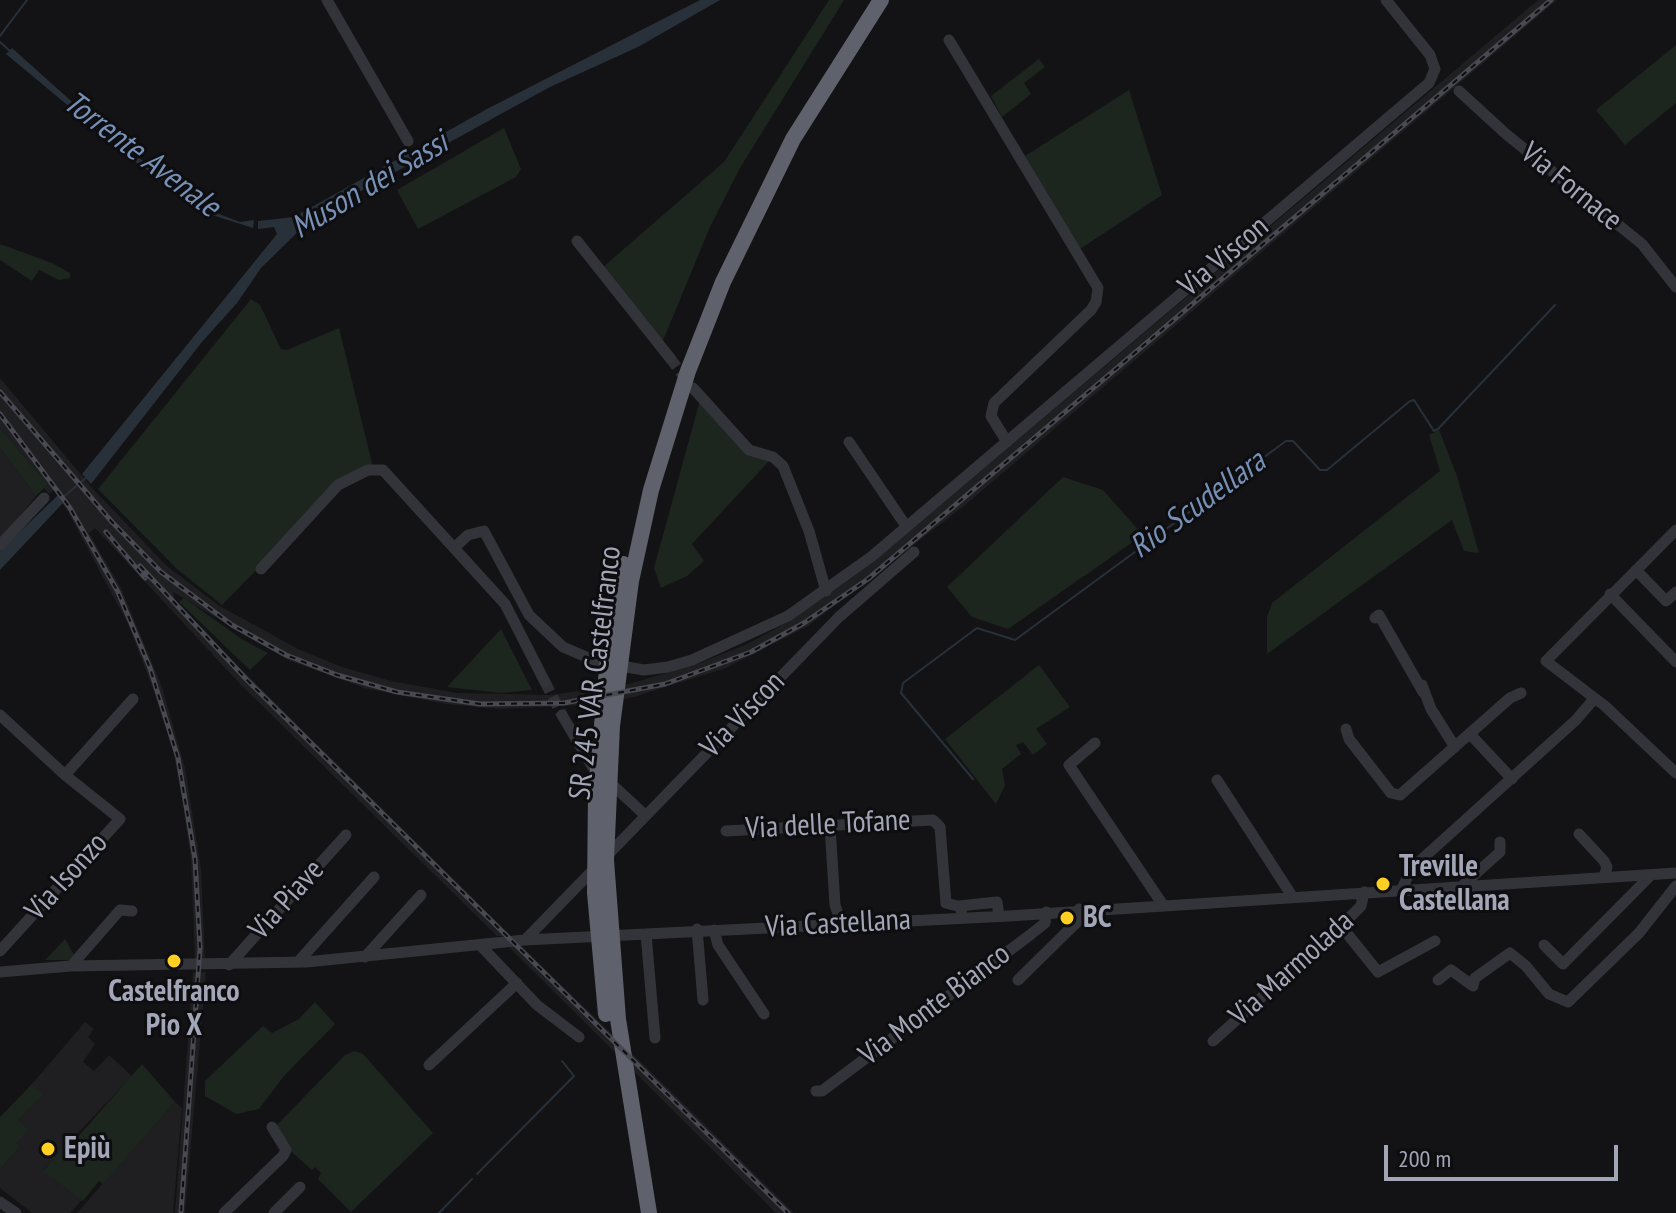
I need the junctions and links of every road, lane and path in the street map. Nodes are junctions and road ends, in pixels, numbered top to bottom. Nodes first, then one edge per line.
1 (327, 0) edge
2 (868, 0) edge
3 (881, 0) edge
4 (1386, 0) edge
5 (949, 40) dead end
6 (1459, 91) dead end
7 (408, 141) dead end
8 (577, 241) dead end
9 (1676, 287) edge
10 (670, 358) tunnel mouth
11 (693, 388) tunnel mouth
12 (849, 442) dead end
13 (1007, 442) junction
14 (44, 498) dead end
15 (906, 526) junction
16 (1676, 530) edge
17 (0, 545) edge
18 (454, 548) junction
19 (914, 552) dead end
20 (261, 569) dead end
21 (1636, 570) junction
22 (826, 591) junction
23 (1676, 592) edge
24 (1610, 594) junction
25 (1375, 618) dead end
26 (616, 640) junction
27 (1676, 662) edge
28 (545, 682) tunnel mouth
29 (1521, 693) dead end
30 (133, 699) dead end
31 (1594, 699) junction
32 (0, 715) edge
33 (562, 715) tunnel mouth
34 (1346, 729) dead end
35 (1470, 734) junction
36 (1095, 743) dead end
37 (1455, 747) junction
38 (1676, 773) edge
39 (65, 775) junction
40 (1512, 779) junction
41 (1217, 780) dead end
42 (645, 815) junction
43 (830, 826) junction
44 (726, 831) dead end
45 (1579, 834) dead end
46 (346, 835) dead end
47 (1500, 842) dead end
48 (1419, 864) junction
49 (1676, 873) edge
50 (1651, 875) junction
51 (374, 877) dead end
52 (1604, 877) junction
53 (1463, 885) junction
54 (1676, 886) edge
55 (1422, 888) junction
56 (1402, 889) junction
57 (1364, 892) junction
58 (421, 895) dead end
59 (1292, 896) junction
60 (1163, 905) junction
61 (1079, 909) junction
62 (132, 911) dead end
63 (961, 912) junction
64 (1046, 912) junction
65 (842, 925) junction
66 (1341, 926) junction
67 (697, 929) junction
68 (714, 930) junction
69 (646, 934) junction
70 (519, 940) junction
71 (1435, 941) dead end
72 (1544, 945) dead end
73 (481, 946) junction
74 (0, 951) edge
75 (365, 957) junction
76 (298, 962) junction
77 (229, 965) junction
78 (71, 966) junction
79 (0, 972) edge
80 (1018, 980) dead end
81 (1438, 980) dead end
82 (517, 983) junction
83 (703, 1000) dead end
84 (764, 1014) dead end
85 (579, 1037) dead end
86 (655, 1038) dead end
87 (1213, 1041) dead end
88 (429, 1065) dead end
89 (816, 1091) dead end
90 (623, 1103) junction
91 (272, 1127) dead end
92 (300, 1187) dead end
93 (0, 1202) edge
94 (16, 1213) edge
95 (224, 1213) edge
96 (274, 1213) edge
97 (638, 1213) edge
98 (649, 1213) edge

1 - 7 street
2 - 26 highway, SR 245 VAR Castelfranco
3 - 26 highway, SR 245 VAR Castelfranco
4 - 13 street, Via Viscon
5 - 13 street
6 - 9 street, Via Fornace
8 - 10 street
11 - 22 street
12 - 15 street
13 - 15 street, Via Viscon
14 - 17 street
15 - 22 street, Via Viscon
16 - 21 street
18 - 20 street
18 - 22 street, Via Viscon
18 - 28 street
19 - 42 street, Via Viscon
21 - 23 street
21 - 24 street
24 - 27 street
24 - 31 street
25 - 37 street
26 - 90 highway, SR 245 VAR Castelfranco
29 - 35 street
30 - 39 street
31 - 38 street
31 - 40 street
32 - 39 street, Via Isonzo
33 - 42 street
34 - 37 street
35 - 37 street
35 - 40 street
36 - 60 street
39 - 74 street, Via Isonzo
40 - 48 street
41 - 59 street
42 - 70 street, Via Viscon
43 - 44 street, Via delle Tofane
43 - 63 street, Via delle Tofane
43 - 65 street
45 - 52 street
46 - 77 street, Via Piave
47 - 53 street
48 - 55 street
48 - 56 street
49 - 50 street, Via Castellana
50 - 52 street, Via Castellana
50 - 72 street
51 - 76 street, Via Piave
52 - 53 street, Via Castellana
53 - 55 street, Via Castellana
54 - 81 street
55 - 56 street, Via Castellana
56 - 57 street, Via Castellana
57 - 59 street, Via Castellana
57 - 66 street, Via Marmolada
58 - 75 street
59 - 60 street, Via Castellana
60 - 61 street, Via Castellana
61 - 64 street, Via Castellana
61 - 80 street
62 - 78 street
63 - 64 street, Via Castellana
63 - 65 street, Via Castellana
64 - 89 street, Via Monte Bianco
65 - 68 street, Via Castellana
66 - 71 street
66 - 87 street, Via Marmolada
67 - 68 street, Via Castellana
67 - 69 street, Via Castellana
67 - 83 street
68 - 84 street
69 - 70 street, Via Castellana
69 - 86 street
70 - 73 street, Via Piave
73 - 75 street, Via Piave
73 - 82 street
75 - 76 street, Via Piave
76 - 77 street, Via Piave
77 - 78 street, Via Piave
78 - 79 street, Via Piave
82 - 85 street
82 - 88 street
90 - 97 highway, SR 245 VAR Castelfranco
90 - 98 highway, SR 245 VAR Castelfranco
91 - 95 street
92 - 96 street
93 - 94 street

